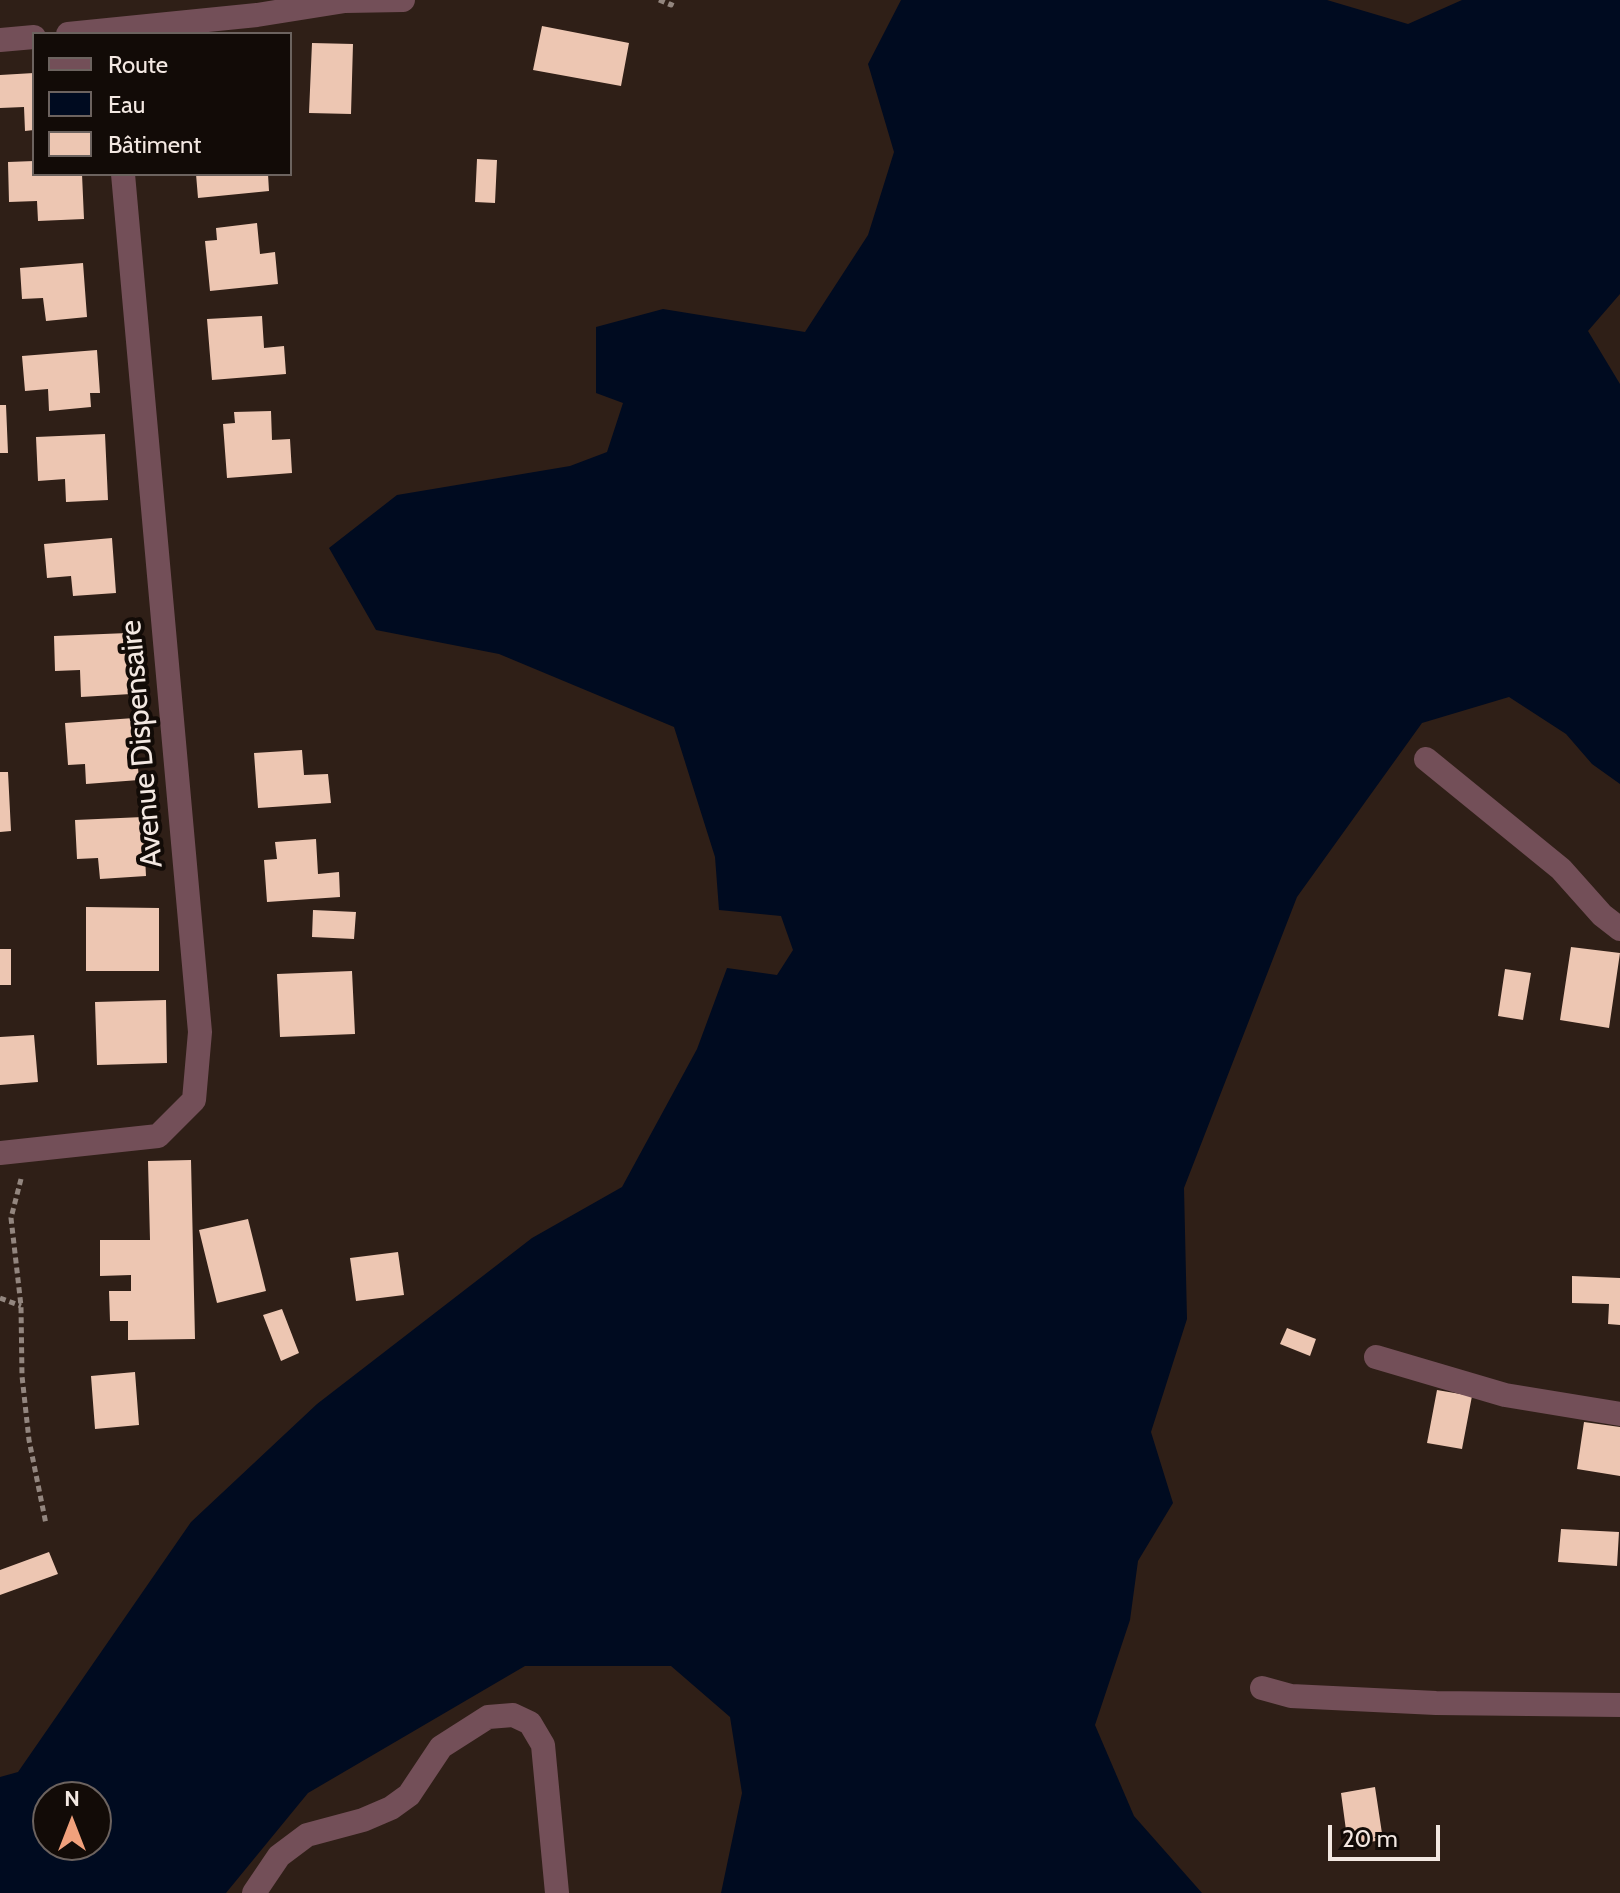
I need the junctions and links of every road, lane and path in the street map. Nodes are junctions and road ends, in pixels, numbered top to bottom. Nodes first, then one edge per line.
1 (403, 0) edge
2 (659, 0) edge
3 (673, 0) edge
4 (345, 1) edge
5 (111, 32) edge
6 (32, 37) edge
7 (0, 40) edge
8 (123, 176) edge
9 (1426, 759) dead end
10 (1620, 929) edge
11 (29, 1151) junction
12 (0, 1153) edge
13 (0, 1298) edge
14 (21, 1306) junction
15 (1376, 1357) dead end
16 (1620, 1414) edge
17 (46, 1524) dead end
18 (1262, 1688) dead end
19 (1620, 1705) edge
20 (254, 1893) edge
21 (557, 1893) edge

1 - 4 street
2 - 3 path
4 - 5 street
6 - 7 street
8 - 11 street, Avenue Dispensaire
9 - 10 street
11 - 12 street, Avenue Dispensaire
11 - 14 path
13 - 14 path
14 - 17 path
15 - 16 street
18 - 19 street
20 - 21 street

